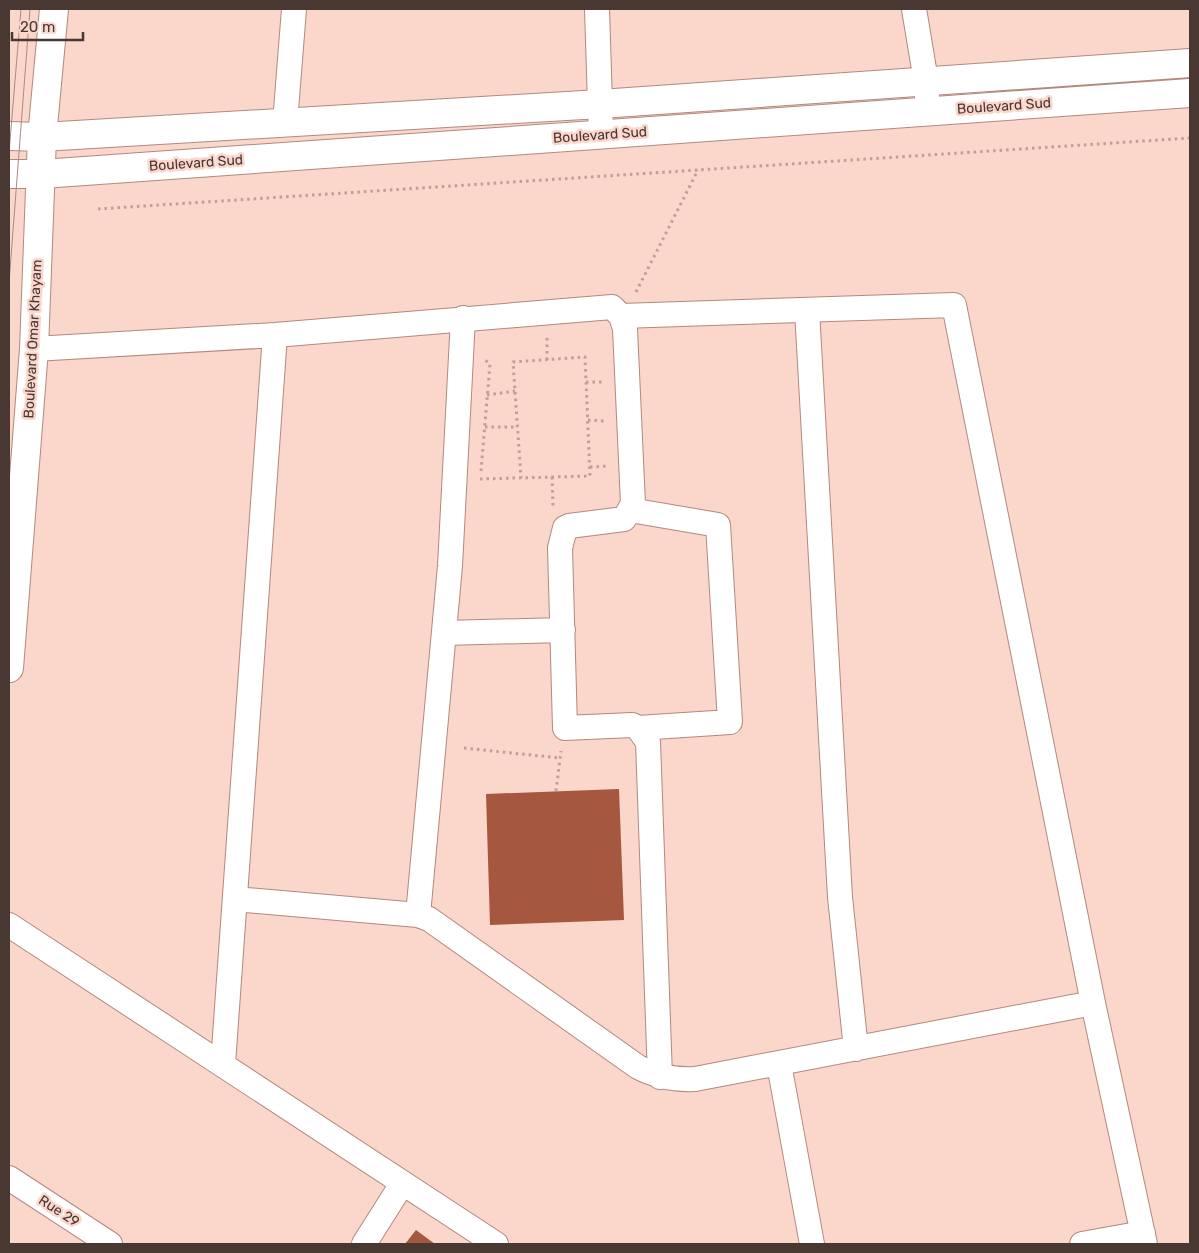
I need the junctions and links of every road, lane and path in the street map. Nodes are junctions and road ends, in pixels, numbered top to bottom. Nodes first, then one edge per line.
1 (54, 9) edge
2 (294, 9) edge
3 (597, 9) edge
4 (914, 9) edge
5 (1190, 64) edge
6 (926, 81) junction
7 (1190, 93) edge
8 (600, 104) junction
9 (928, 112) junction
10 (285, 123) junction
11 (600, 135) junction
12 (9, 136) edge
13 (42, 137) junction
14 (1190, 138) edge
15 (698, 170) junction
16 (9, 174) edge
17 (42, 174) junction
18 (98, 209) dead end
19 (807, 310) junction
20 (621, 316) junction
21 (463, 318) junction
22 (275, 335) junction
23 (34, 349) junction
24 (478, 354) dead end
25 (586, 382) junction
26 (612, 382) dead end
27 (515, 391) junction
28 (487, 395) junction
29 (588, 420) junction
30 (613, 421) dead end
31 (485, 427) junction
32 (517, 427) junction
33 (617, 466) dead end
34 (590, 467) junction
35 (552, 477) junction
36 (521, 478) junction
37 (480, 479) junction
38 (480, 488) dead end
39 (630, 510) junction
40 (554, 515) dead end
41 (563, 630) junction
42 (444, 633) junction
43 (9, 668) edge
44 (565, 728) junction
45 (638, 728) junction
46 (464, 748) dead end
47 (560, 758) junction
48 (556, 791) dead end
49 (235, 899) junction
50 (418, 915) junction
51 (9, 925) edge
52 (9, 933) edge
53 (43, 946) junction
54 (1093, 1003) junction
55 (856, 1049) junction
56 (223, 1064) junction
57 (779, 1064) junction
58 (660, 1077) junction
59 (9, 1178) edge
60 (402, 1184) junction
61 (1144, 1239) edge
62 (110, 1244) edge
63 (364, 1244) edge
64 (496, 1244) edge
65 (812, 1244) edge
66 (1082, 1244) edge

1 - 13 main road, Boulevard Omar Khayam
2 - 10 street
3 - 8 street
4 - 6 street
5 - 6 main road
6 - 8 main road
6 - 9 street
7 - 9 main road, Boulevard Sud
8 - 10 main road
8 - 11 street
9 - 11 main road, Boulevard Sud
10 - 13 main road
11 - 17 main road, Boulevard Sud
12 - 13 main road
13 - 17 main road, Boulevard Omar Khayam
14 - 15 path
15 - 18 path
15 - 20 path
16 - 17 main road, Boulevard Sud
17 - 23 main road, Boulevard Omar Khayam
19 - 20 street
19 - 54 street
19 - 55 street
20 - 21 street
20 - 39 street
21 - 22 street
21 - 42 street
22 - 23 street
22 - 49 street
23 - 43 main road, Boulevard Omar Khayam
24 - 28 path
25 - 26 path
25 - 27 path
25 - 29 path
27 - 28 path
27 - 32 path
28 - 31 path
29 - 30 path
29 - 34 path
31 - 32 path
31 - 37 path
32 - 36 path
33 - 34 path
34 - 35 path
35 - 36 path
35 - 40 path
36 - 37 path
37 - 38 path
39 - 41 street
39 - 45 street
41 - 42 street
41 - 44 street
42 - 50 street
44 - 45 street
44 - 47 path
45 - 58 street
46 - 47 path
47 - 48 path
49 - 50 street
49 - 56 street
50 - 58 street
51 - 53 street
52 - 53 street
53 - 56 street
54 - 55 street
54 - 61 street
55 - 57 street
56 - 60 street
57 - 58 street
57 - 65 street
59 - 62 street, Rue 29
60 - 63 street
60 - 64 street
61 - 66 street

